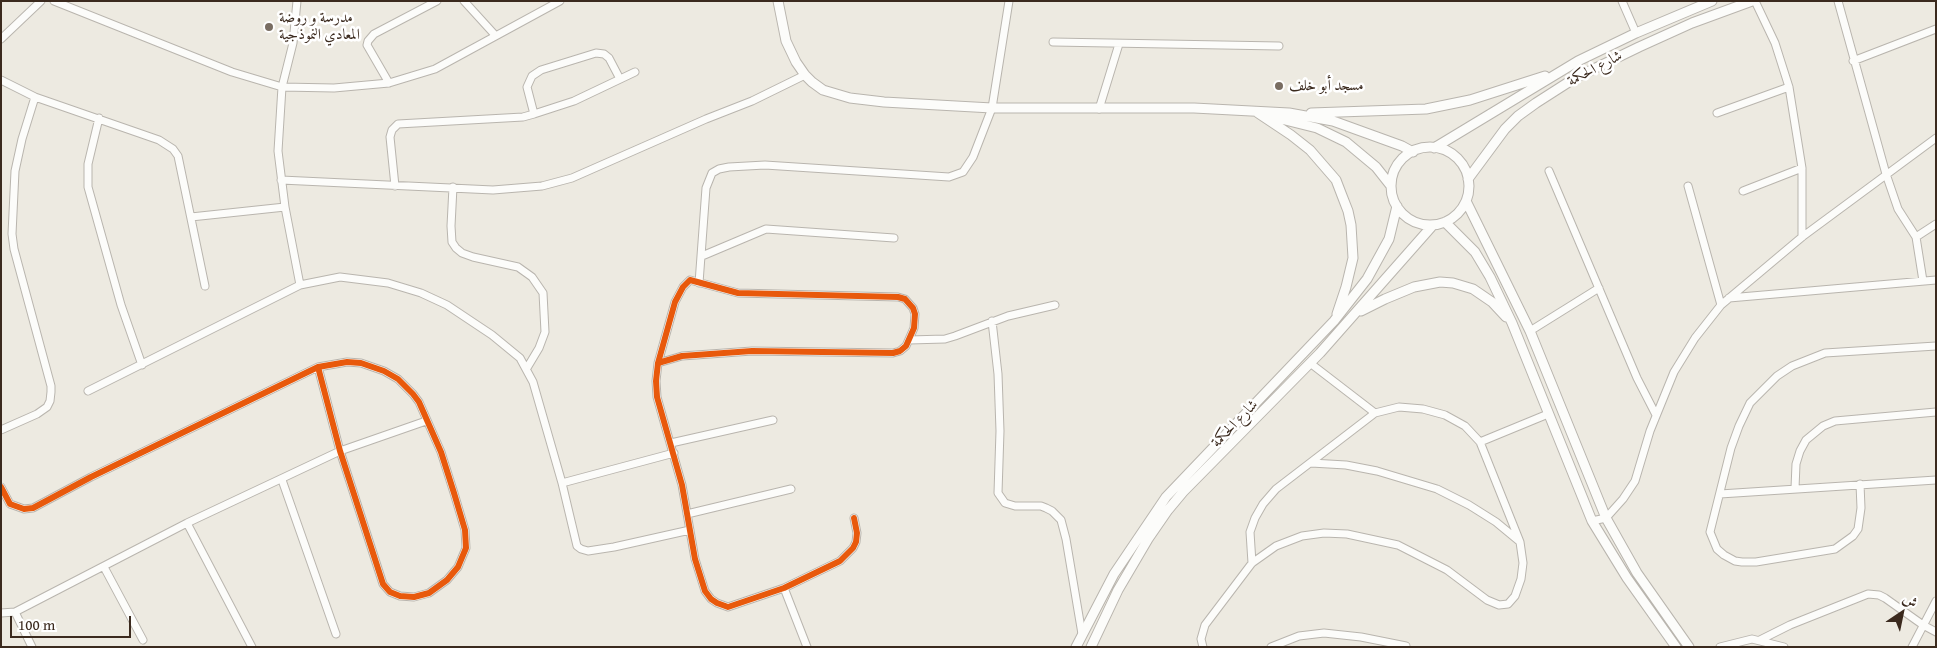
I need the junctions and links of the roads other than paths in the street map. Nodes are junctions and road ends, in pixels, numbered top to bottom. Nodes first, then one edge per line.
1 (41, 1) edge
2 (54, 1) edge
3 (297, 1) edge
4 (437, 1) edge
5 (464, 1) edge
6 (560, 1) edge
7 (778, 1) edge
8 (1009, 1) edge
9 (1622, 1) edge
10 (1754, 1) edge
11 (1838, 1) edge
12 (1709, 2) edge
13 (1936, 29) edge
14 (1636, 33) junction
15 (495, 36) junction
16 (1, 39) edge
17 (1053, 42) dead end
18 (1119, 44) junction
19 (1279, 46) dead end
20 (1853, 61) junction
21 (1560, 71) junction
22 (635, 72) dead end
23 (805, 75) junction
24 (1, 80) edge
25 (620, 80) junction
26 (389, 83) junction
27 (282, 87) junction
28 (1789, 87) junction
29 (35, 96) junction
30 (992, 108) junction
31 (1099, 109) junction
32 (1244, 110) junction
33 (1258, 113) junction
34 (1289, 113) junction
35 (1717, 113) dead end
36 (534, 114) junction
37 (99, 118) junction
38 (1936, 138) edge
39 (1434, 148) junction
40 (1413, 152) junction
41 (1802, 168) junction
42 (1550, 171) dead end
43 (1886, 174) junction
44 (1468, 179) junction
45 (281, 180) junction
46 (395, 186) junction
47 (1391, 186) junction
48 (1688, 186) dead end
49 (453, 187) junction
50 (1743, 191) dead end
51 (1466, 201) junction
52 (1397, 206) junction
53 (285, 207) junction
54 (191, 217) junction
55 (1445, 222) junction
56 (1936, 224) edge
57 (1433, 225) junction
58 (1802, 237) junction
59 (1916, 237) junction
60 (894, 238) dead end
61 (702, 256) junction
62 (1936, 280) edge
63 (1923, 281) junction
64 (699, 282) junction
65 (300, 285) junction
66 (205, 286) dead end
67 (1599, 288) junction
68 (1729, 298) junction
69 (1055, 305) dead end
70 (1721, 305) junction
71 (1356, 313) junction
72 (992, 321) junction
73 (1334, 321) junction
74 (1512, 323) junction
75 (1530, 331) junction
76 (909, 340) junction
77 (1936, 346) edge
78 (658, 363) junction
79 (1310, 363) junction
80 (142, 366) junction
81 (318, 367) junction
82 (526, 368) junction
83 (88, 391) dead end
84 (1936, 412) edge
85 (1375, 414) junction
86 (1548, 414) junction
87 (1656, 415) junction
88 (773, 420) dead end
89 (426, 422) junction
90 (1, 430) edge
91 (1480, 442) junction
92 (671, 443) junction
93 (340, 451) junction
94 (674, 453) junction
95 (1311, 463) junction
96 (282, 480) junction
97 (1936, 480) edge
98 (562, 483) junction
99 (1860, 484) junction
100 (1, 487) edge
101 (1795, 488) junction
102 (791, 489) dead end
103 (1720, 494) junction
104 (687, 514) junction
105 (854, 518) dead end
106 (1606, 518) junction
107 (1592, 521) junction
108 (187, 523) junction
109 (690, 530) junction
110 (1520, 542) junction
111 (1252, 563) junction
112 (104, 567) junction
113 (784, 588) junction
114 (1936, 602) edge
115 (15, 612) junction
116 (1, 613) edge
117 (1923, 625) junction
118 (1936, 632) edge
119 (336, 634) dead end
120 (1082, 634) junction
121 (143, 640) dead end
122 (1760, 640) junction
123 (1687, 643) edge
124 (32, 647) edge
125 (252, 647) edge
126 (807, 647) edge
127 (1076, 647) edge
128 (1091, 647) edge
129 (1203, 647) edge
130 (1271, 647) edge
131 (1381, 647) edge
132 (1406, 647) edge
133 (1676, 647) edge
134 (1720, 647) edge
135 (1784, 647) edge
136 (1912, 647) edge

1 - 16 street
2 - 27 street
3 - 27 street
4 - 26 street
5 - 15 street
6 - 15 street
7 - 23 street
8 - 30 street
9 - 14 street
10 - 28 street
10 - 44 street, شارع الحكمة
11 - 20 street
12 - 14 street, شارع الحكمة
13 - 20 street
14 - 21 street, شارع الحكمة
15 - 26 street
17 - 18 street
18 - 19 street
18 - 31 street
20 - 43 street
21 - 34 street
21 - 39 street, شارع الحكمة
22 - 25 street
23 - 30 street
23 - 49 street
24 - 29 street
25 - 36 street
25 - 36 street
26 - 27 street
27 - 45 street
28 - 35 street
28 - 41 street
29 - 37 street
29 - 90 street
30 - 31 street
30 - 61 street
31 - 32 street
32 - 33 street
32 - 34 street
33 - 47 street
33 - 73 street
34 - 40 street
36 - 46 street
37 - 54 street
37 - 80 street
38 - 43 street
39 - 40 street
39 - 44 street
40 - 47 street
41 - 50 street
41 - 58 street
42 - 67 street
43 - 58 street
43 - 59 street
44 - 51 street
45 - 46 street
45 - 53 street
46 - 49 street
47 - 52 street
48 - 70 street
49 - 82 street
51 - 55 street
51 - 75 street
52 - 57 street
52 - 73 street, شارع الحكمة
53 - 54 street
53 - 65 street
54 - 66 street
55 - 57 street
55 - 74 street
56 - 59 street
57 - 71 street, شارع الحكمة
58 - 68 street
59 - 63 street
60 - 61 street
61 - 64 street
62 - 63 street
63 - 68 street
64 - 76 street
64 - 78 street
65 - 80 street
65 - 82 street
67 - 75 street
67 - 87 street
68 - 70 street
69 - 72 street
70 - 87 street
71 - 74 street
71 - 79 street, شارع الحكمة
72 - 76 street
72 - 120 street
73 - 120 street, شارع الحكمة
74 - 86 street
75 - 106 street
76 - 78 street
77 - 103 street
78 - 92 street
79 - 85 street
79 - 128 street, شارع الحكمة
80 - 83 street
81 - 89 street
81 - 93 street
81 - 100 street
82 - 98 street
84 - 101 street
85 - 91 street
85 - 95 street
86 - 91 street
86 - 107 street
87 - 106 street
88 - 92 street
89 - 93 street
89 - 93 street
91 - 110 street
92 - 94 street
93 - 96 street
94 - 98 street
94 - 104 street
95 - 110 street
95 - 111 street
96 - 108 street
96 - 119 street
97 - 99 street
98 - 109 street
99 - 101 street
99 - 103 street
101 - 103 street
102 - 104 street
104 - 109 street
105 - 113 street
106 - 107 street
106 - 123 street
107 - 133 street
108 - 112 street
108 - 125 street
109 - 113 street
110 - 111 street
111 - 129 street
112 - 115 street
112 - 121 street
113 - 126 street
114 - 117 street
115 - 116 street
115 - 124 street
117 - 118 street
117 - 122 street
117 - 136 street
120 - 127 street, شارع الحكمة
122 - 134 street
122 - 135 street
123 - 133 street
130 - 132 street
131 - 132 street

